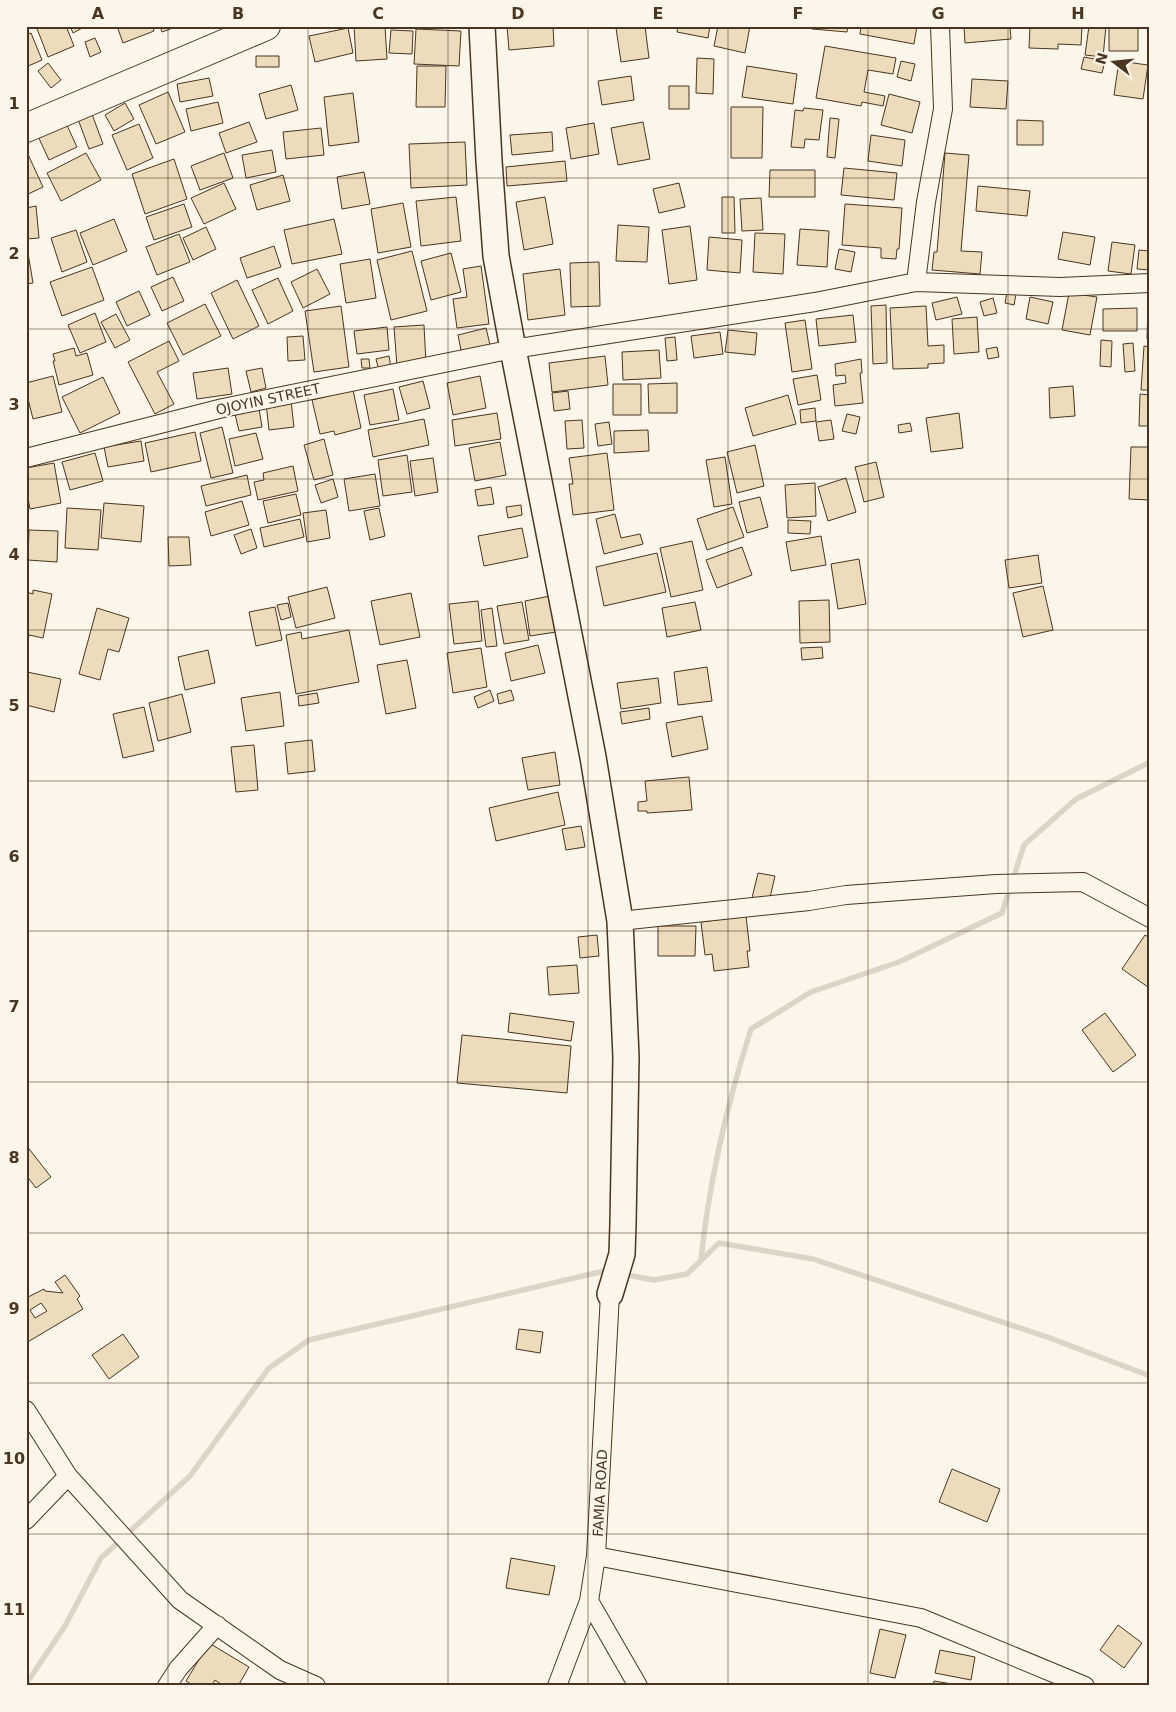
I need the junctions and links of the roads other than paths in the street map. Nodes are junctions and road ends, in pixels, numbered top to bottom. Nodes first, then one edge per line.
1 (266, 26) edge
2 (482, 26) edge
3 (940, 26) edge
4 (26, 128) edge
5 (916, 282) junction
6 (1150, 283) edge
7 (513, 350) junction
8 (26, 458) edge
9 (1150, 918) edge
10 (620, 921) junction
11 (610, 1294) joint
12 (26, 1410) edge
13 (68, 1476) junction
14 (26, 1520) edge
15 (596, 1556) junction
16 (589, 1601) junction
17 (217, 1625) junction
18 (167, 1686) edge
19 (316, 1686) edge
20 (556, 1686) edge
21 (638, 1686) edge
22 (1085, 1686) edge

1 - 4 main road
2 - 7 street
3 - 5 street
5 - 6 street, OJOYIN STREET
5 - 7 street, OJOYIN STREET
7 - 8 street, OJOYIN STREET
7 - 10 street
9 - 10 street
10 - 11 street
11 - 15 street, FAMIA ROAD
12 - 13 street
13 - 14 street
13 - 17 street
15 - 16 street, FAMIA ROAD
15 - 22 street
16 - 20 street, FAMIA ROAD
16 - 21 street
17 - 18 street
17 - 19 street

